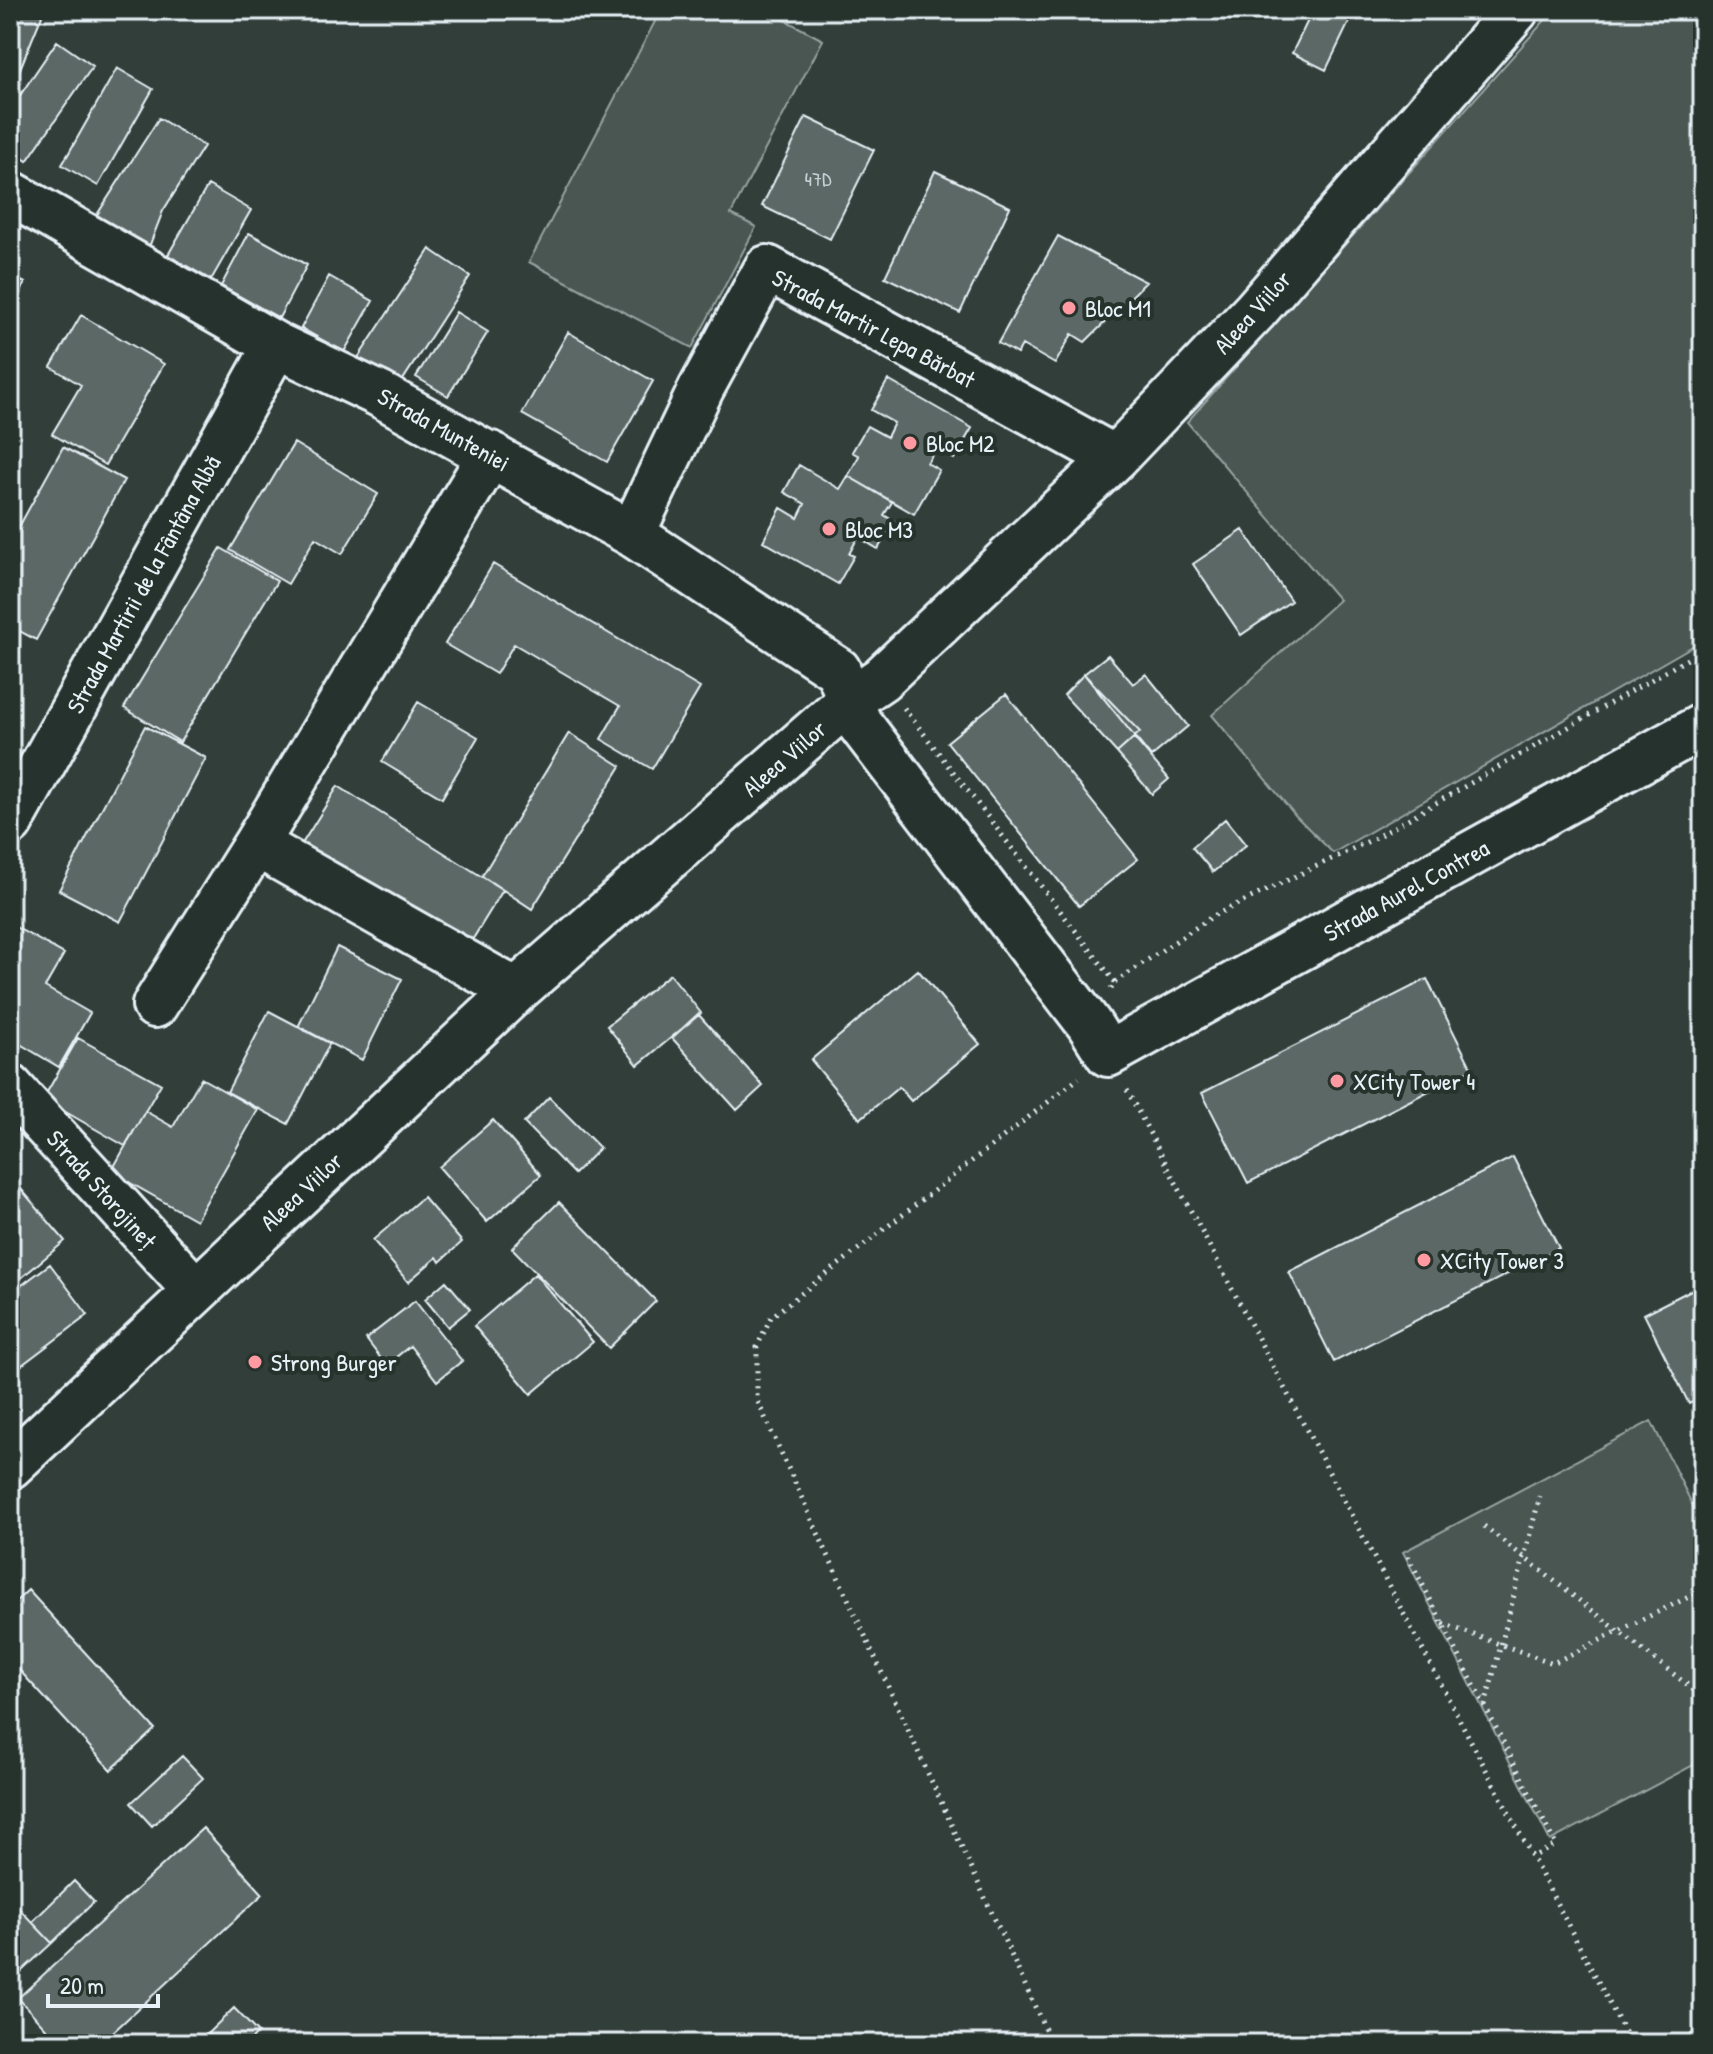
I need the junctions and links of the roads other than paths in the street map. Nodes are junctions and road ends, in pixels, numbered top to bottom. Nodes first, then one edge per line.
1 (1516, 10) edge
2 (10, 193) edge
3 (276, 345) junction
4 (491, 454) junction
5 (1115, 458) junction
6 (632, 534) junction
7 (866, 689) junction
8 (1703, 726) edge
9 (10, 823) edge
10 (256, 844) junction
11 (516, 991) junction
12 (155, 1005) dead end
13 (1099, 1039) joint
14 (10, 1087) edge
15 (195, 1290) junction
16 (10, 1466) edge

1 - 5 street, Aleea Viilor
2 - 3 street, Strada Munteniei
3 - 4 street, Strada Munteniei
3 - 9 street, Strada Martirii de la Fântâna Albă
4 - 6 street, Strada Munteniei
4 - 10 street
5 - 6 street, Strada Martir Lepa Bărbat
5 - 7 street, Aleea Viilor
6 - 7 street, Strada Munteniei
7 - 11 street, Aleea Viilor
7 - 13 street, Strada Munteniei
8 - 13 street, Strada Aurel Contrea
10 - 11 street
10 - 12 street
11 - 15 street, Aleea Viilor
14 - 15 street, Strada Storojineț
15 - 16 street, Aleea Viilor

